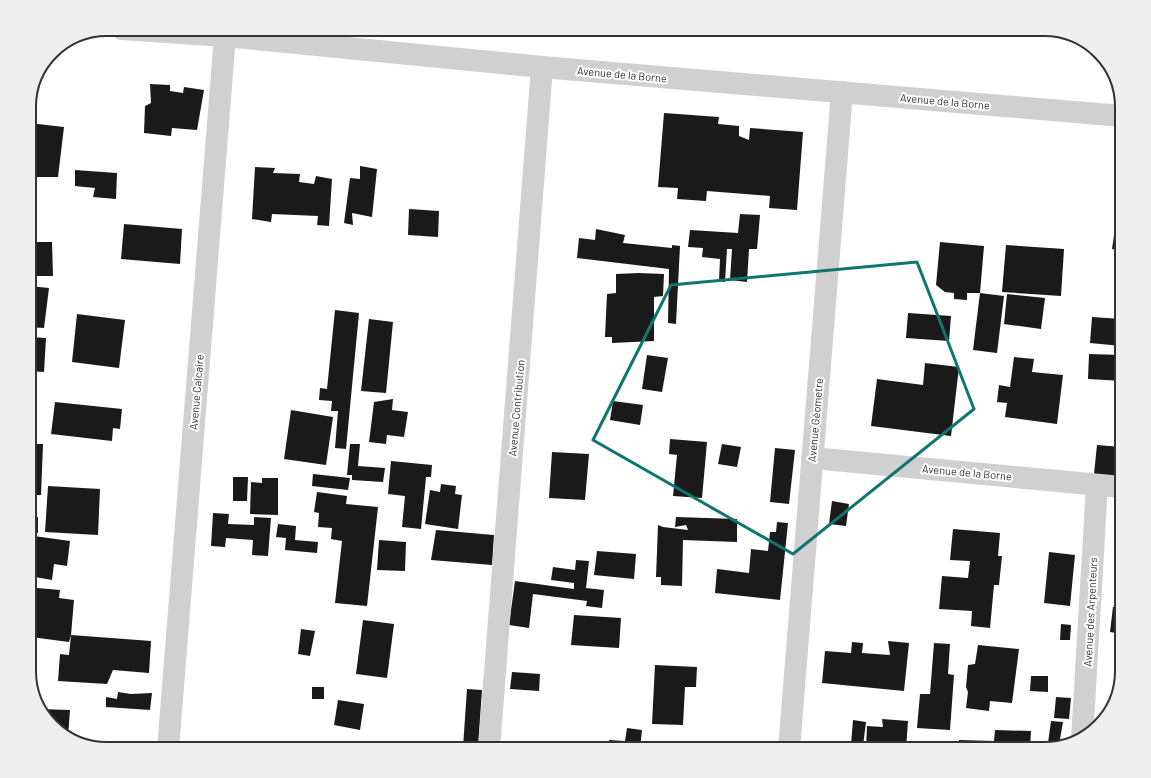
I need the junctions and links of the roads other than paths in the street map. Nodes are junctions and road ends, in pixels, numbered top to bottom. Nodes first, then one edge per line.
1 (225, 36) joint
2 (542, 67) junction
3 (842, 92) junction
4 (1115, 115) edge
5 (812, 458) junction
6 (1097, 485) junction
7 (1115, 486) edge
8 (1082, 731) edge
9 (169, 742) edge
10 (490, 742) edge
11 (790, 742) edge

1 - 2 street, Avenue de la Borne
1 - 9 street, Avenue Calcaire
2 - 3 street, Avenue de la Borne
2 - 10 street, Avenue Contribution
3 - 4 street, Avenue de la Borne
3 - 5 street, Avenue Géometre
5 - 6 street, Avenue de la Borne
5 - 11 street, Avenue Géometre
6 - 7 street, Avenue de la Borne
6 - 8 street, Avenue des Arpenteurs

